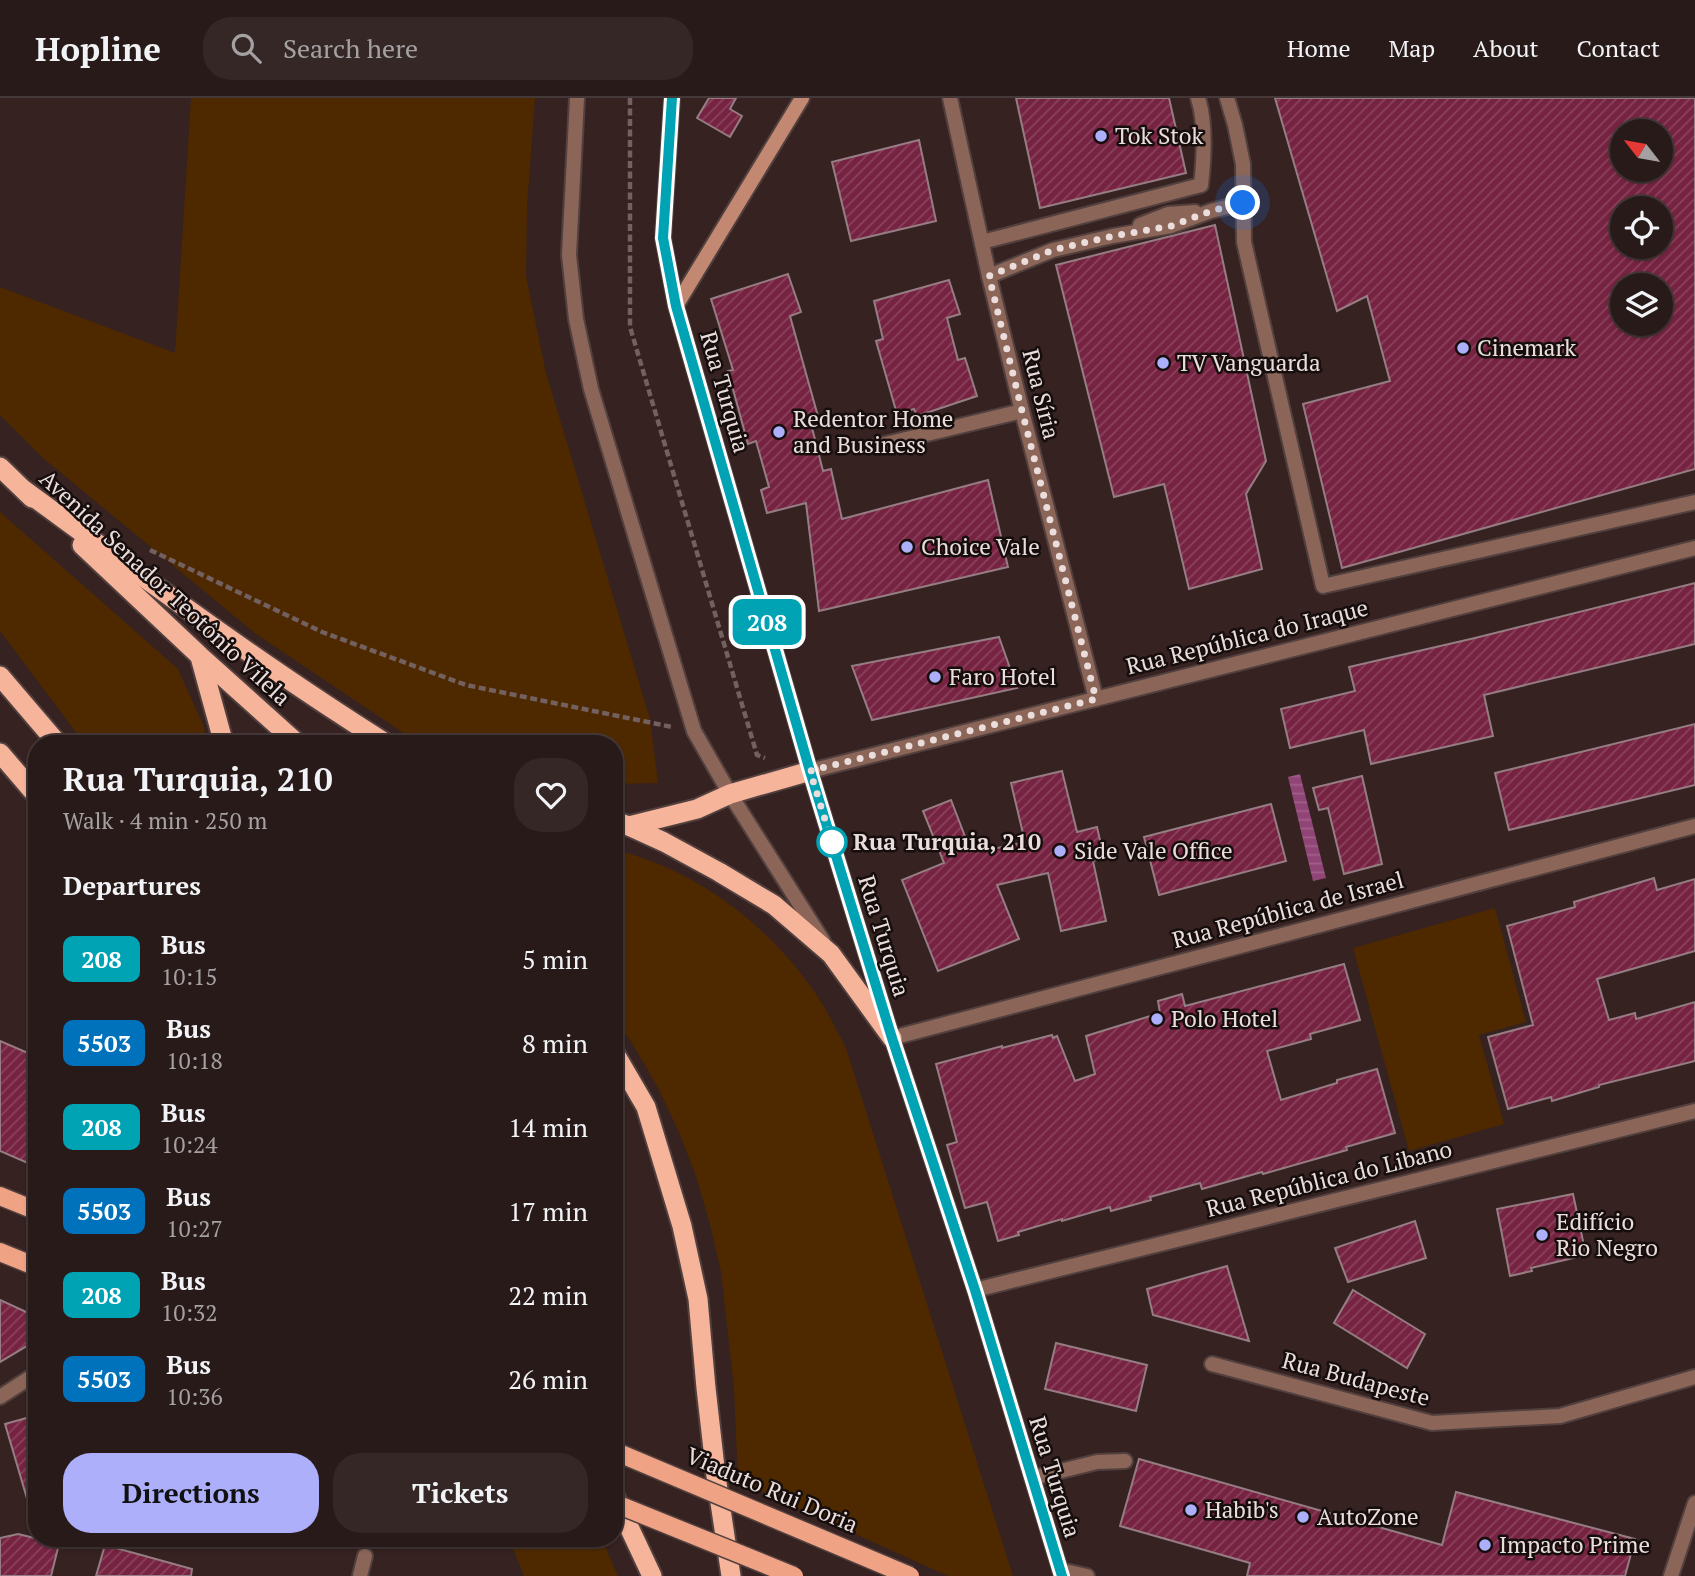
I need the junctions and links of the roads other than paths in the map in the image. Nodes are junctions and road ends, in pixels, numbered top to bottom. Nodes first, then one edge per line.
1 (577, 98) edge
2 (672, 98) edge
3 (802, 98) edge
4 (950, 98) edge
5 (1198, 98) edge
6 (1227, 98) edge
7 (1243, 203) junction
8 (982, 242) junction
9 (989, 276) junction
10 (676, 306) junction
11 (1022, 411) junction
12 (877, 446) dead end
13 (0, 467) edge
14 (24, 489) junction
15 (1695, 502) edge
16 (1695, 548) edge
17 (200, 656) junction
18 (0, 676) edge
19 (1096, 699) junction
20 (50, 735) edge
21 (221, 735) edge
22 (288, 735) edge
23 (373, 735) edge
24 (0, 753) edge
25 (810, 771) junction
26 (28, 786) edge
27 (730, 794) junction
28 (623, 823) edge
29 (623, 823) edge
30 (1695, 826) edge
31 (831, 954) junction
32 (892, 1038) junction
33 (623, 1067) edge
34 (1695, 1111) edge
35 (0, 1196) edge
36 (28, 1207) edge
37 (0, 1252) edge
38 (28, 1263) edge
39 (975, 1290) junction
40 (1212, 1364) dead end
41 (1695, 1377) edge
42 (28, 1379) edge
43 (0, 1397) edge
44 (623, 1455) edge
45 (1125, 1461) dead end
46 (1032, 1478) junction
47 (1695, 1503) edge
48 (623, 1507) edge
49 (623, 1514) edge
50 (365, 1556) dead end
51 (1061, 1573) edge
52 (360, 1576) edge
53 (652, 1576) edge
54 (731, 1576) edge
55 (794, 1576) edge
56 (911, 1576) edge
57 (1087, 1576) edge
58 (1671, 1576) edge

1 - 27 street
2 - 10 main road, Rua Turquia
3 - 10 main road
4 - 8 street, Rua Síria
5 - 8 street
6 - 7 street
7 - 9 street
7 - 15 street
8 - 9 street, Rua Síria
9 - 11 street, Rua Síria
10 - 25 main road, Rua Turquia
11 - 12 street
11 - 19 street, Rua Síria
13 - 14 highway, Avenida Senador Teotônio Vilela
14 - 17 highway, Avenida Senador Teotônio Vilela
14 - 23 highway
16 - 19 street, Rua República do Iraque
17 - 21 highway
17 - 22 highway, Avenida Senador Teotônio Vilela
18 - 20 highway
19 - 25 street, Rua República do Iraque
24 - 26 highway
25 - 27 highway
25 - 32 main road, Rua Turquia
27 - 28 highway
27 - 31 street
29 - 31 highway
30 - 32 street, Rua República de Israel
31 - 32 highway
32 - 39 main road, Rua Turquia
33 - 54 highway
34 - 39 street, Rua República do Libano
35 - 36 main road
37 - 38 main road
39 - 46 main road, Rua Turquia
40 - 41 street, Rua Budapeste
42 - 43 street
44 - 56 main road, Viaduto Rui Doria, bridge
45 - 46 street
46 - 51 main road, Rua Turquia
47 - 58 street
48 - 55 main road, bridge
49 - 53 highway
50 - 52 street
51 - 57 street

